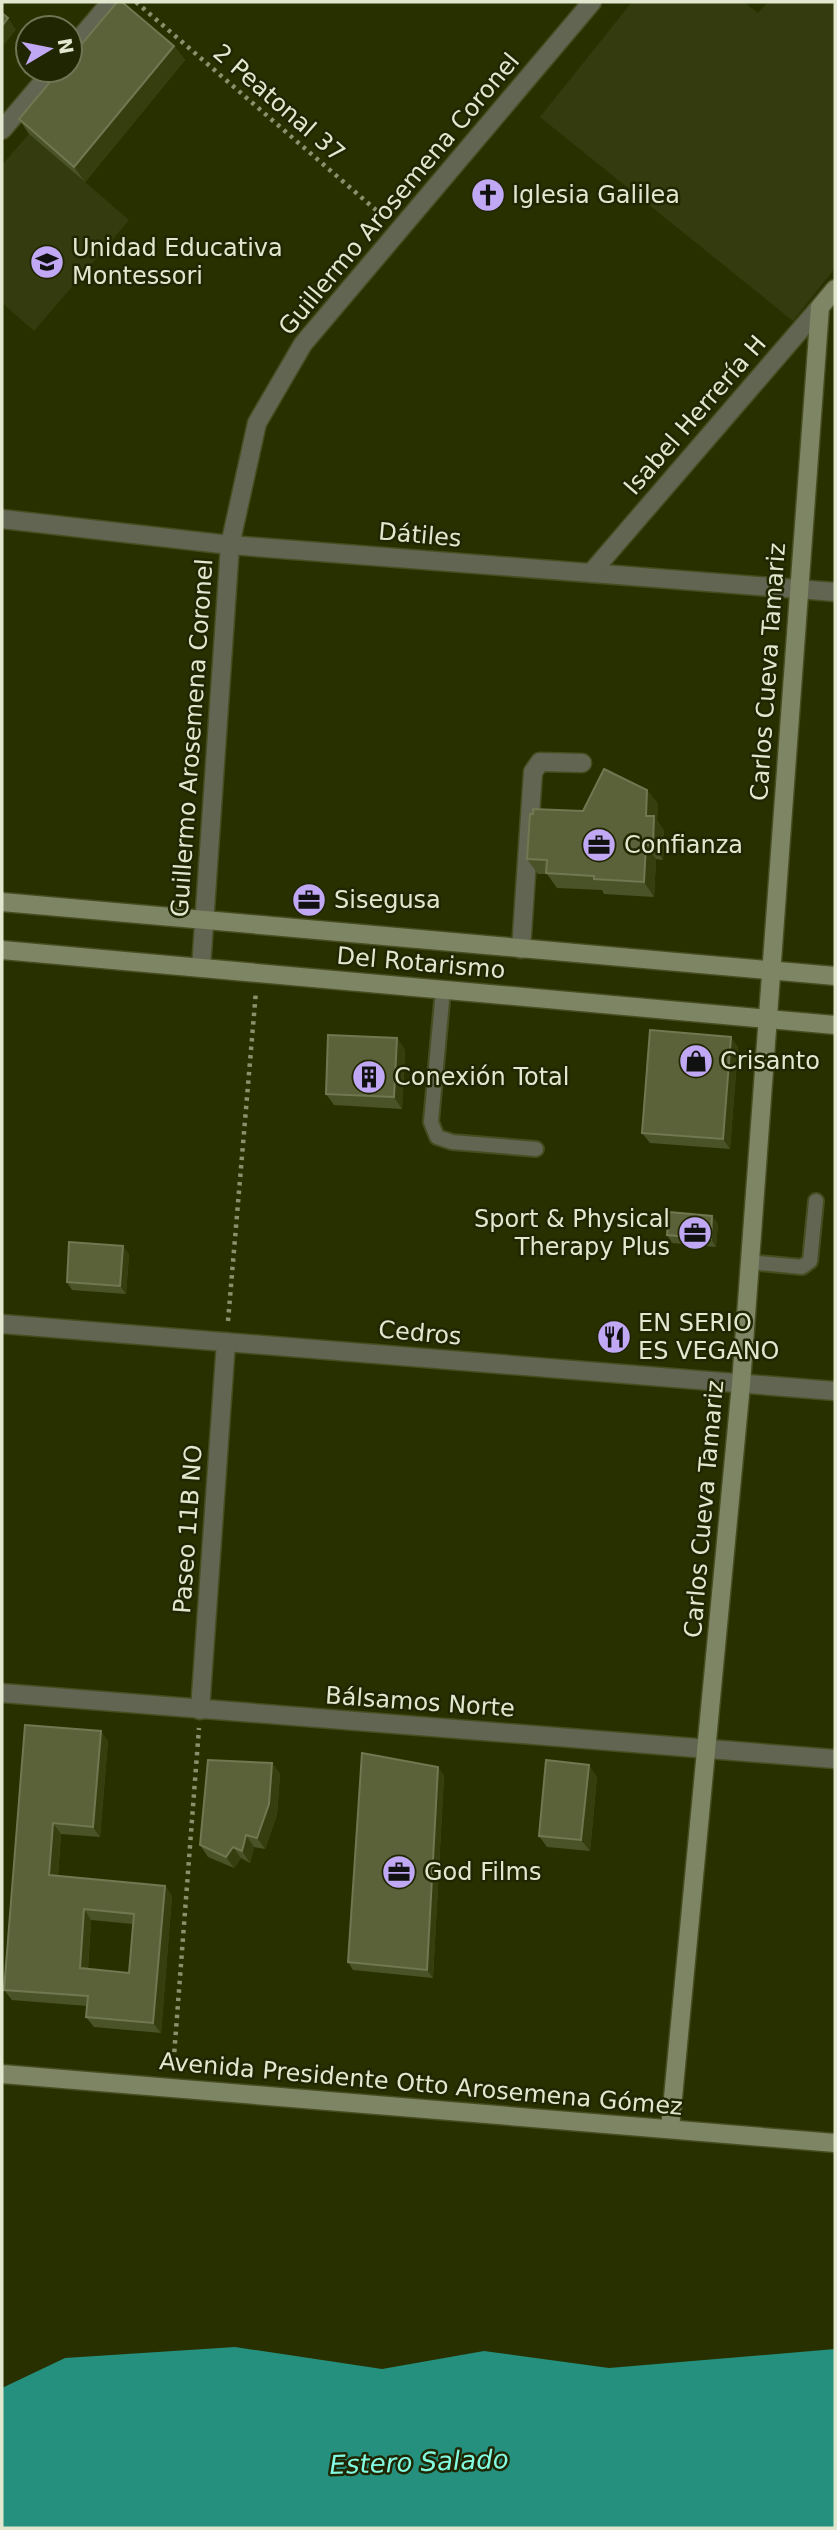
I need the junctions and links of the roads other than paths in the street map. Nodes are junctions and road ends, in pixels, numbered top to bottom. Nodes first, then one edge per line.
1 (111, 2) edge
2 (592, 2) edge
3 (84, 34) edge
4 (41, 84) edge
5 (2, 130) edge
6 (835, 289) edge
7 (820, 307) junction
8 (2, 519) edge
9 (230, 544) junction
10 (591, 573) junction
11 (799, 590) junction
12 (835, 592) edge
13 (582, 763) dead end
14 (2, 902) edge
15 (204, 920) junction
16 (521, 949) junction
17 (2, 950) edge
18 (201, 968) junction
19 (770, 971) junction
20 (835, 976) edge
21 (443, 990) junction
22 (766, 1019) junction
23 (835, 1026) edge
24 (536, 1149) dead end
25 (816, 1201) dead end
26 (750, 1262) junction
27 (2, 1324) edge
28 (226, 1342) junction
29 (741, 1384) junction
30 (835, 1391) edge
31 (2, 1693) edge
32 (200, 1710) junction
33 (706, 1749) junction
34 (835, 1759) edge
35 (2, 2074) edge
36 (670, 2129) junction
37 (835, 2143) edge

1 - 3 street
2 - 9 street, Guillermo Arosemena Coronel
4 - 5 street
6 - 7 street, Isabel Herrería H
7 - 10 street, Isabel Herrería H
7 - 11 street, Carlos Cueva Tamariz
8 - 9 street, Dátiles
9 - 10 street, Dátiles
9 - 15 street, Guillermo Arosemena Coronel
10 - 11 street, Dátiles
11 - 12 street, Dátiles
11 - 19 street, Carlos Cueva Tamariz
13 - 16 street
14 - 15 street, Del Rotarismo
15 - 16 street, Del Rotarismo
15 - 18 street, Guillermo Arosemena Coronel
16 - 19 street, Del Rotarismo
17 - 18 street, Del Rotarismo
18 - 21 street, Del Rotarismo
19 - 20 street, Del Rotarismo
19 - 22 street, Carlos Cueva Tamariz
21 - 22 street, Del Rotarismo
21 - 24 lane
22 - 23 street, Del Rotarismo
22 - 26 street, Carlos Cueva Tamariz
25 - 26 lane
26 - 29 street, Carlos Cueva Tamariz
27 - 28 street, Cedros
28 - 29 street, Cedros
28 - 32 street, Paseo 11B NO
29 - 30 street, Cedros
29 - 33 street, Carlos Cueva Tamariz
31 - 32 street, Bálsamos Norte
32 - 33 street, Bálsamos Norte
33 - 34 street, Bálsamos Norte
33 - 36 street, Carlos Cueva Tamariz
35 - 36 street, Avenida Presidente Otto Arosemena Gómez
36 - 37 street, Avenida Presidente Otto Arosemena Gómez

